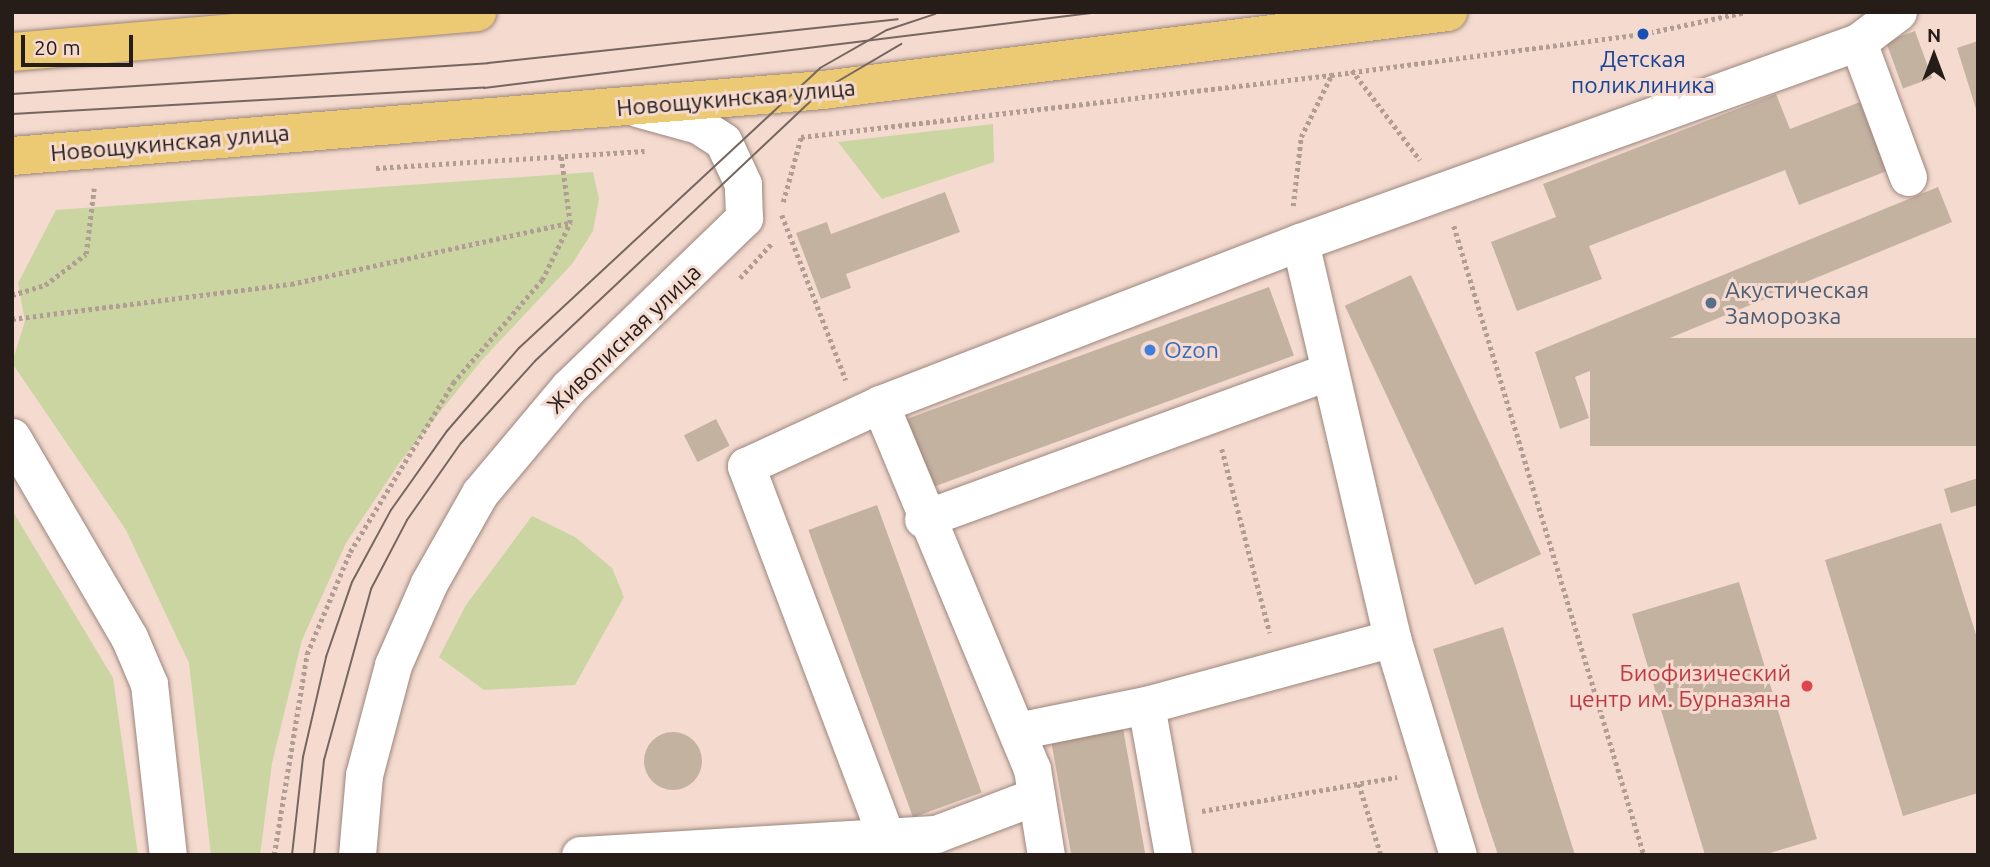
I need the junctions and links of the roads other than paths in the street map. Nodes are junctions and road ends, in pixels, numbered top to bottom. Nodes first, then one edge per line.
1 (477, 12) edge
2 (1448, 12) edge
3 (1898, 12) edge
4 (1858, 41) junction
5 (13, 52) edge
6 (637, 108) junction
7 (16, 156) edge
8 (1908, 177) dead end
9 (1300, 242) junction
10 (1327, 372) junction
11 (869, 409) junction
12 (12, 437) edge
13 (923, 519) junction
14 (1392, 638) junction
15 (1146, 705) junction
16 (1017, 731) junction
17 (1037, 796) junction
18 (890, 844) edge
19 (168, 855) edge
20 (357, 855) edge
21 (580, 855) edge
22 (1046, 855) edge
23 (1173, 855) edge
24 (1458, 855) edge

1 - 5 main road
2 - 6 main road, Новощукинская улица
3 - 4 street
4 - 8 street
4 - 9 street
6 - 7 main road, Новощукинская улица
6 - 20 street, Живописная улица
9 - 10 street
9 - 11 street
10 - 13 street
10 - 14 street
11 - 13 street
11 - 18 street
12 - 19 street
13 - 16 street
14 - 15 street
14 - 24 street
15 - 16 street
15 - 23 street
16 - 17 street
17 - 18 street
17 - 22 street
18 - 21 street

